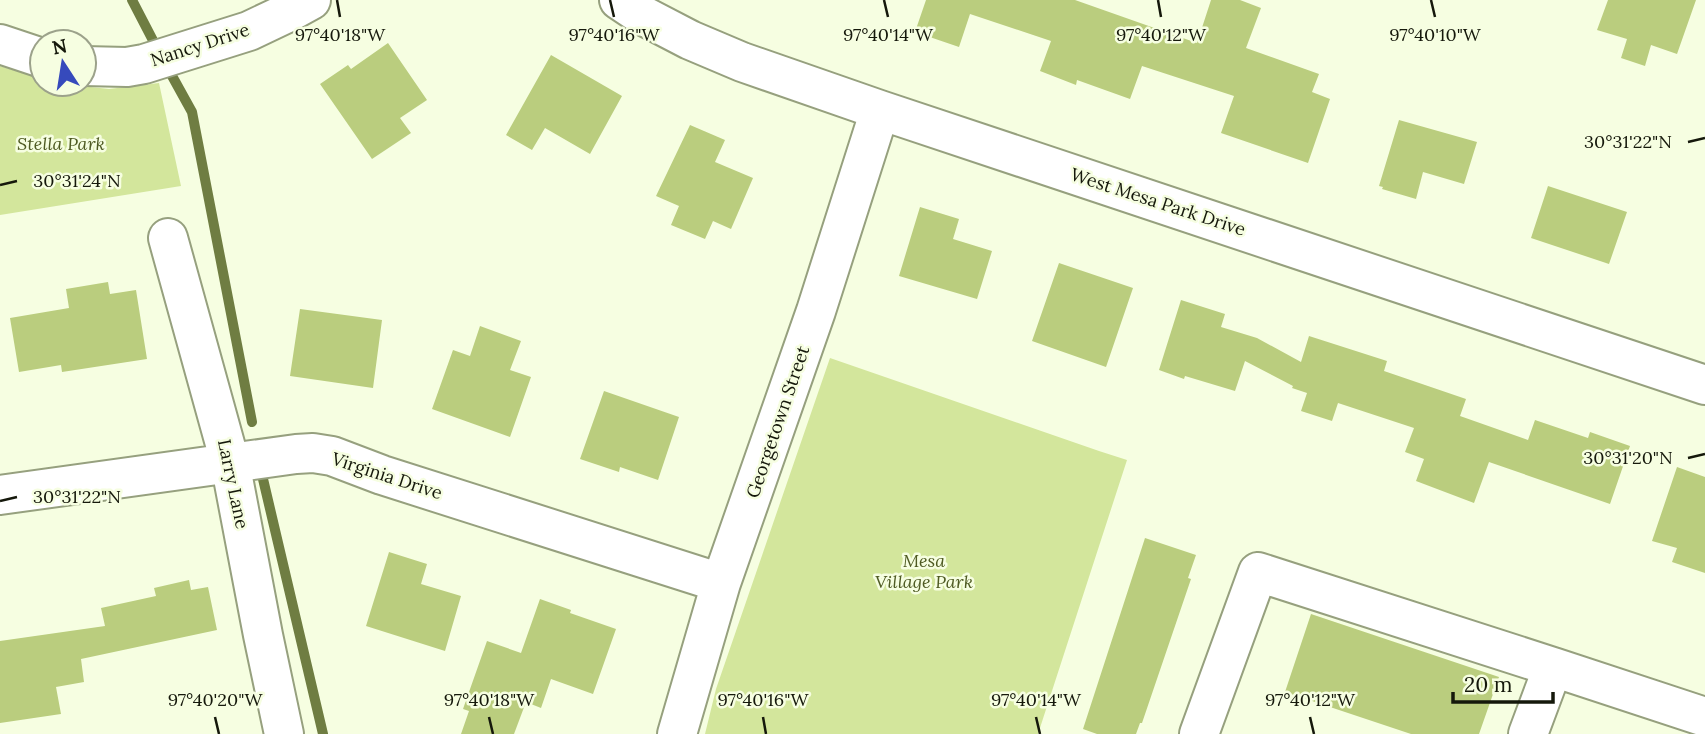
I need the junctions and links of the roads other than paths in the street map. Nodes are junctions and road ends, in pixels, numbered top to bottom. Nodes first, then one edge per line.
1 (310, 0) edge
2 (619, 0) edge
3 (0, 44) edge
4 (28, 53) edge
5 (98, 66) edge
6 (880, 110) junction
7 (168, 238) dead end
8 (1705, 385) edge
9 (230, 462) junction
10 (0, 495) edge
11 (722, 583) junction
12 (1553, 667) junction
13 (1705, 717) edge
14 (284, 734) edge
15 (677, 734) edge
16 (1199, 734) edge
17 (1528, 734) edge

1 - 5 street, Nancy Drive
2 - 6 street, West Mesa Park Drive
3 - 4 street
6 - 8 street, West Mesa Park Drive
6 - 11 street, Georgetown Street
7 - 9 street, Larry Lane
9 - 10 street, Virginia Drive
9 - 11 street, Virginia Drive
9 - 14 street, Larry Lane
11 - 15 street, Georgetown Street
12 - 13 street
12 - 16 street
12 - 17 street

